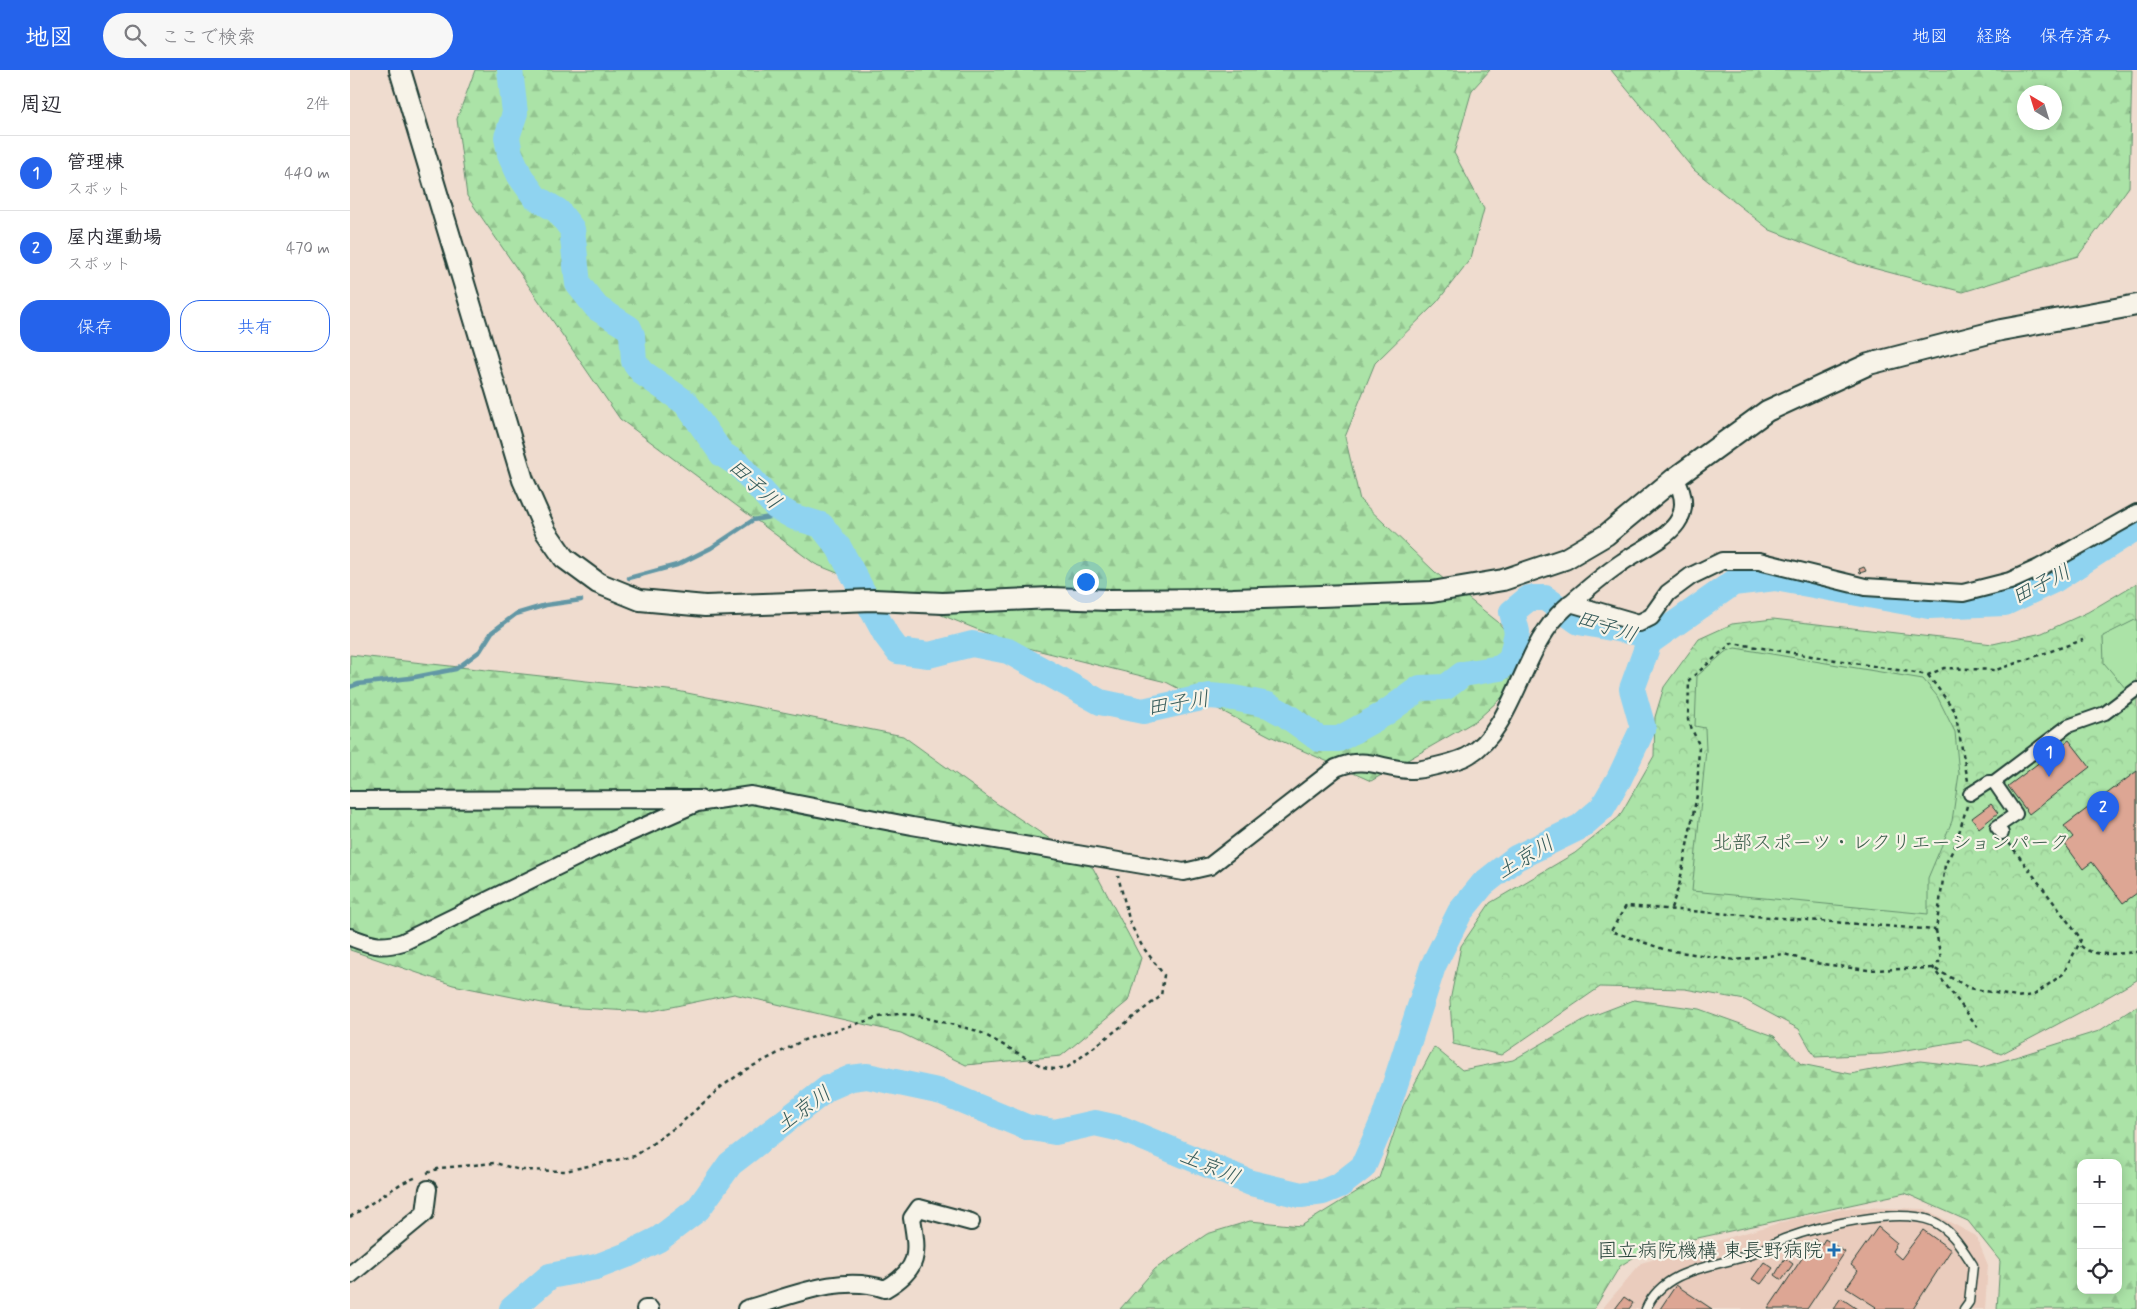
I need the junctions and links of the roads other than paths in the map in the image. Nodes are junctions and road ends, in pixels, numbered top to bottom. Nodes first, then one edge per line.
1 (400, 70) edge
2 (2137, 305) edge
3 (1675, 478) junction
4 (2137, 513) edge
5 (1568, 605) junction
6 (2137, 689) edge
7 (1994, 782) junction
8 (1970, 794) road end
9 (723, 799) junction
10 (350, 800) edge
11 (2002, 833) road end
12 (350, 937) edge
13 (428, 1189) dead end
14 (971, 1222) dead end
15 (350, 1275) edge
16 (645, 1309) edge
17 (650, 1309) edge
18 (746, 1309) edge
19 (1646, 1309) edge
20 (1964, 1309) edge

1 - 3 street
2 - 3 street
3 - 5 street
4 - 5 street
5 - 9 street
6 - 7 street
7 - 8 street
7 - 11 street
9 - 10 street
9 - 12 street
13 - 15 street
14 - 18 street
16 - 17 street
19 - 20 lane

